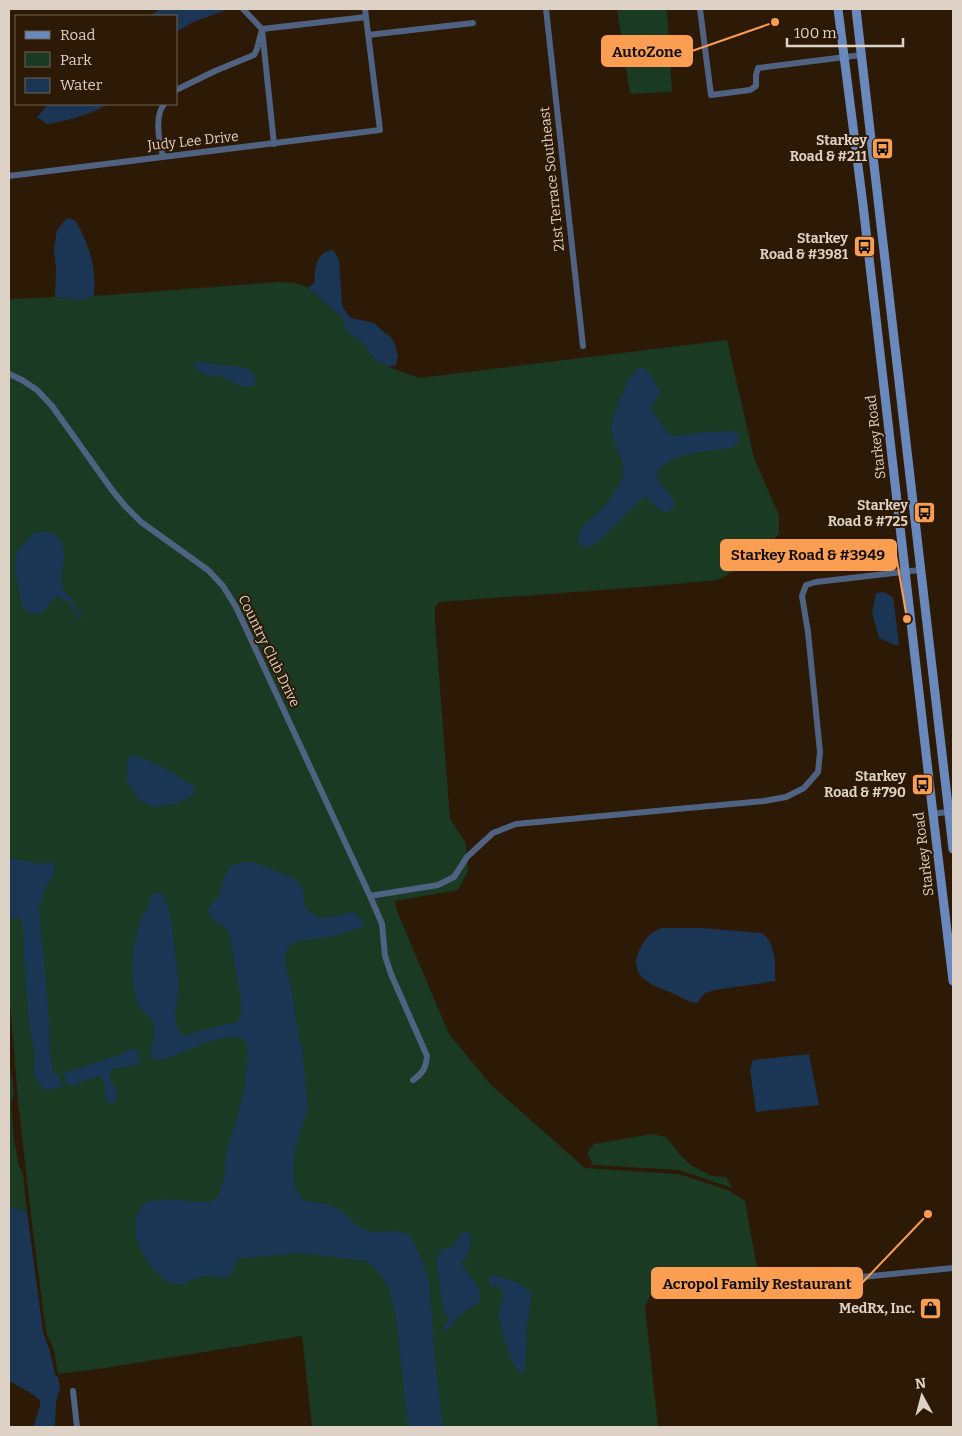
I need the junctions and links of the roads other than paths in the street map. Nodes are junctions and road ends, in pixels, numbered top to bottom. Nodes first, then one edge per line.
1 (243, 9) edge
2 (365, 9) edge
3 (546, 9) edge
4 (700, 9) edge
5 (838, 9) edge
6 (856, 9) edge
7 (366, 17) junction
8 (474, 23) dead end
9 (262, 29) junction
10 (368, 35) junction
11 (861, 55) junction
12 (844, 57) junction
13 (178, 89) edge
14 (163, 105) edge
15 (274, 144) junction
16 (163, 156) junction
17 (9, 176) edge
18 (583, 346) dead end
19 (9, 374) edge
20 (920, 570) junction
21 (906, 572) junction
22 (951, 812) edge
23 (932, 814) junction
24 (953, 848) edge
25 (370, 896) junction
26 (953, 981) edge
27 (413, 1080) dead end
28 (953, 1268) edge
29 (753, 1290) dead end
30 (73, 1391) dead end
31 (77, 1427) edge

1 - 9 street
2 - 7 street
3 - 18 street, 21st Terrace Southeast
4 - 12 street
5 - 12 main road, Starkey Road
6 - 11 main road, Starkey Road
7 - 9 street
7 - 10 street
8 - 10 street
9 - 13 street
9 - 15 street
10 - 15 street, Judy Lee Drive
11 - 12 street
11 - 20 main road, Starkey Road
12 - 21 main road, Starkey Road
14 - 16 street
15 - 16 street, Judy Lee Drive
16 - 17 street, Judy Lee Drive
19 - 25 street, Country Club Drive
20 - 21 street
20 - 22 main road, Starkey Road
21 - 23 main road, Starkey Road
21 - 25 street
22 - 23 street
22 - 24 main road, Starkey Road
23 - 26 main road, Starkey Road
25 - 27 street, Country Club Drive
28 - 29 street
30 - 31 street

